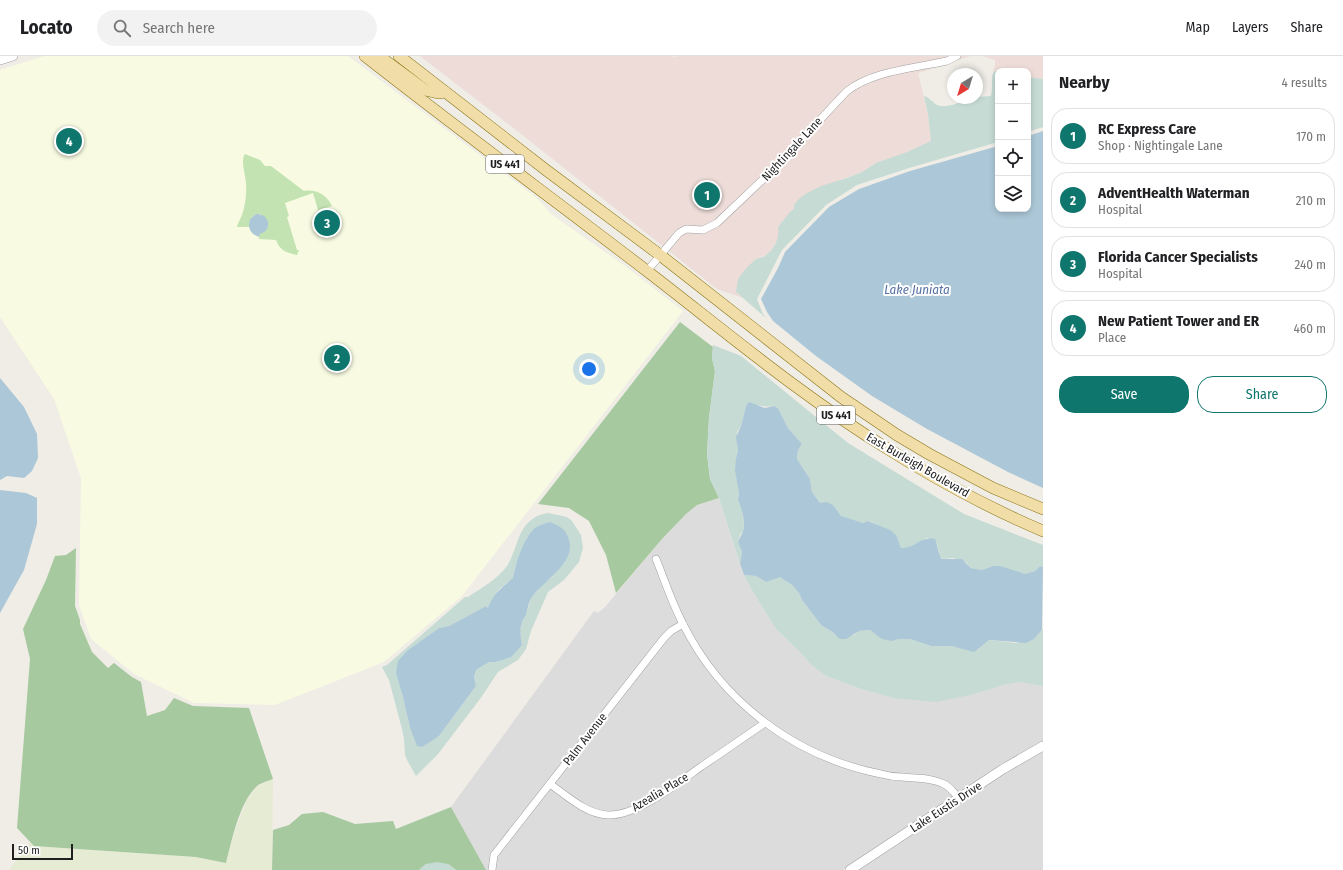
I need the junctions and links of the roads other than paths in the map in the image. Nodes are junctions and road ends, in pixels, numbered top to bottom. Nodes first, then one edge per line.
1 (13, 56) edge
2 (365, 56) edge
3 (379, 56) edge
4 (399, 56) edge
5 (958, 56) edge
6 (0, 60) edge
7 (445, 92) junction
8 (660, 255) junction
9 (647, 271) junction
10 (1043, 509) edge
11 (1043, 531) edge
12 (656, 559) dead end
13 (682, 624) junction
14 (764, 723) junction
15 (1043, 746) edge
16 (550, 784) junction
17 (959, 798) junction
18 (492, 870) edge
19 (850, 870) edge

1 - 6 street
2 - 9 main road, US 441
3 - 7 main road
4 - 7 main road, US 441
5 - 8 street, Nightingale Lane
7 - 8 main road, US 441
8 - 9 street, Nightingale Lane
8 - 10 main road, East Burleigh Boulevard / US 441
9 - 11 main road, East Burleigh Boulevard / US 441
12 - 13 street
13 - 14 street
13 - 16 street, Palm Avenue
14 - 16 street, Azealia Place
14 - 17 street
15 - 17 street, Lake Eustis Drive
16 - 18 street, Palm Avenue
17 - 19 street, Lake Eustis Drive

